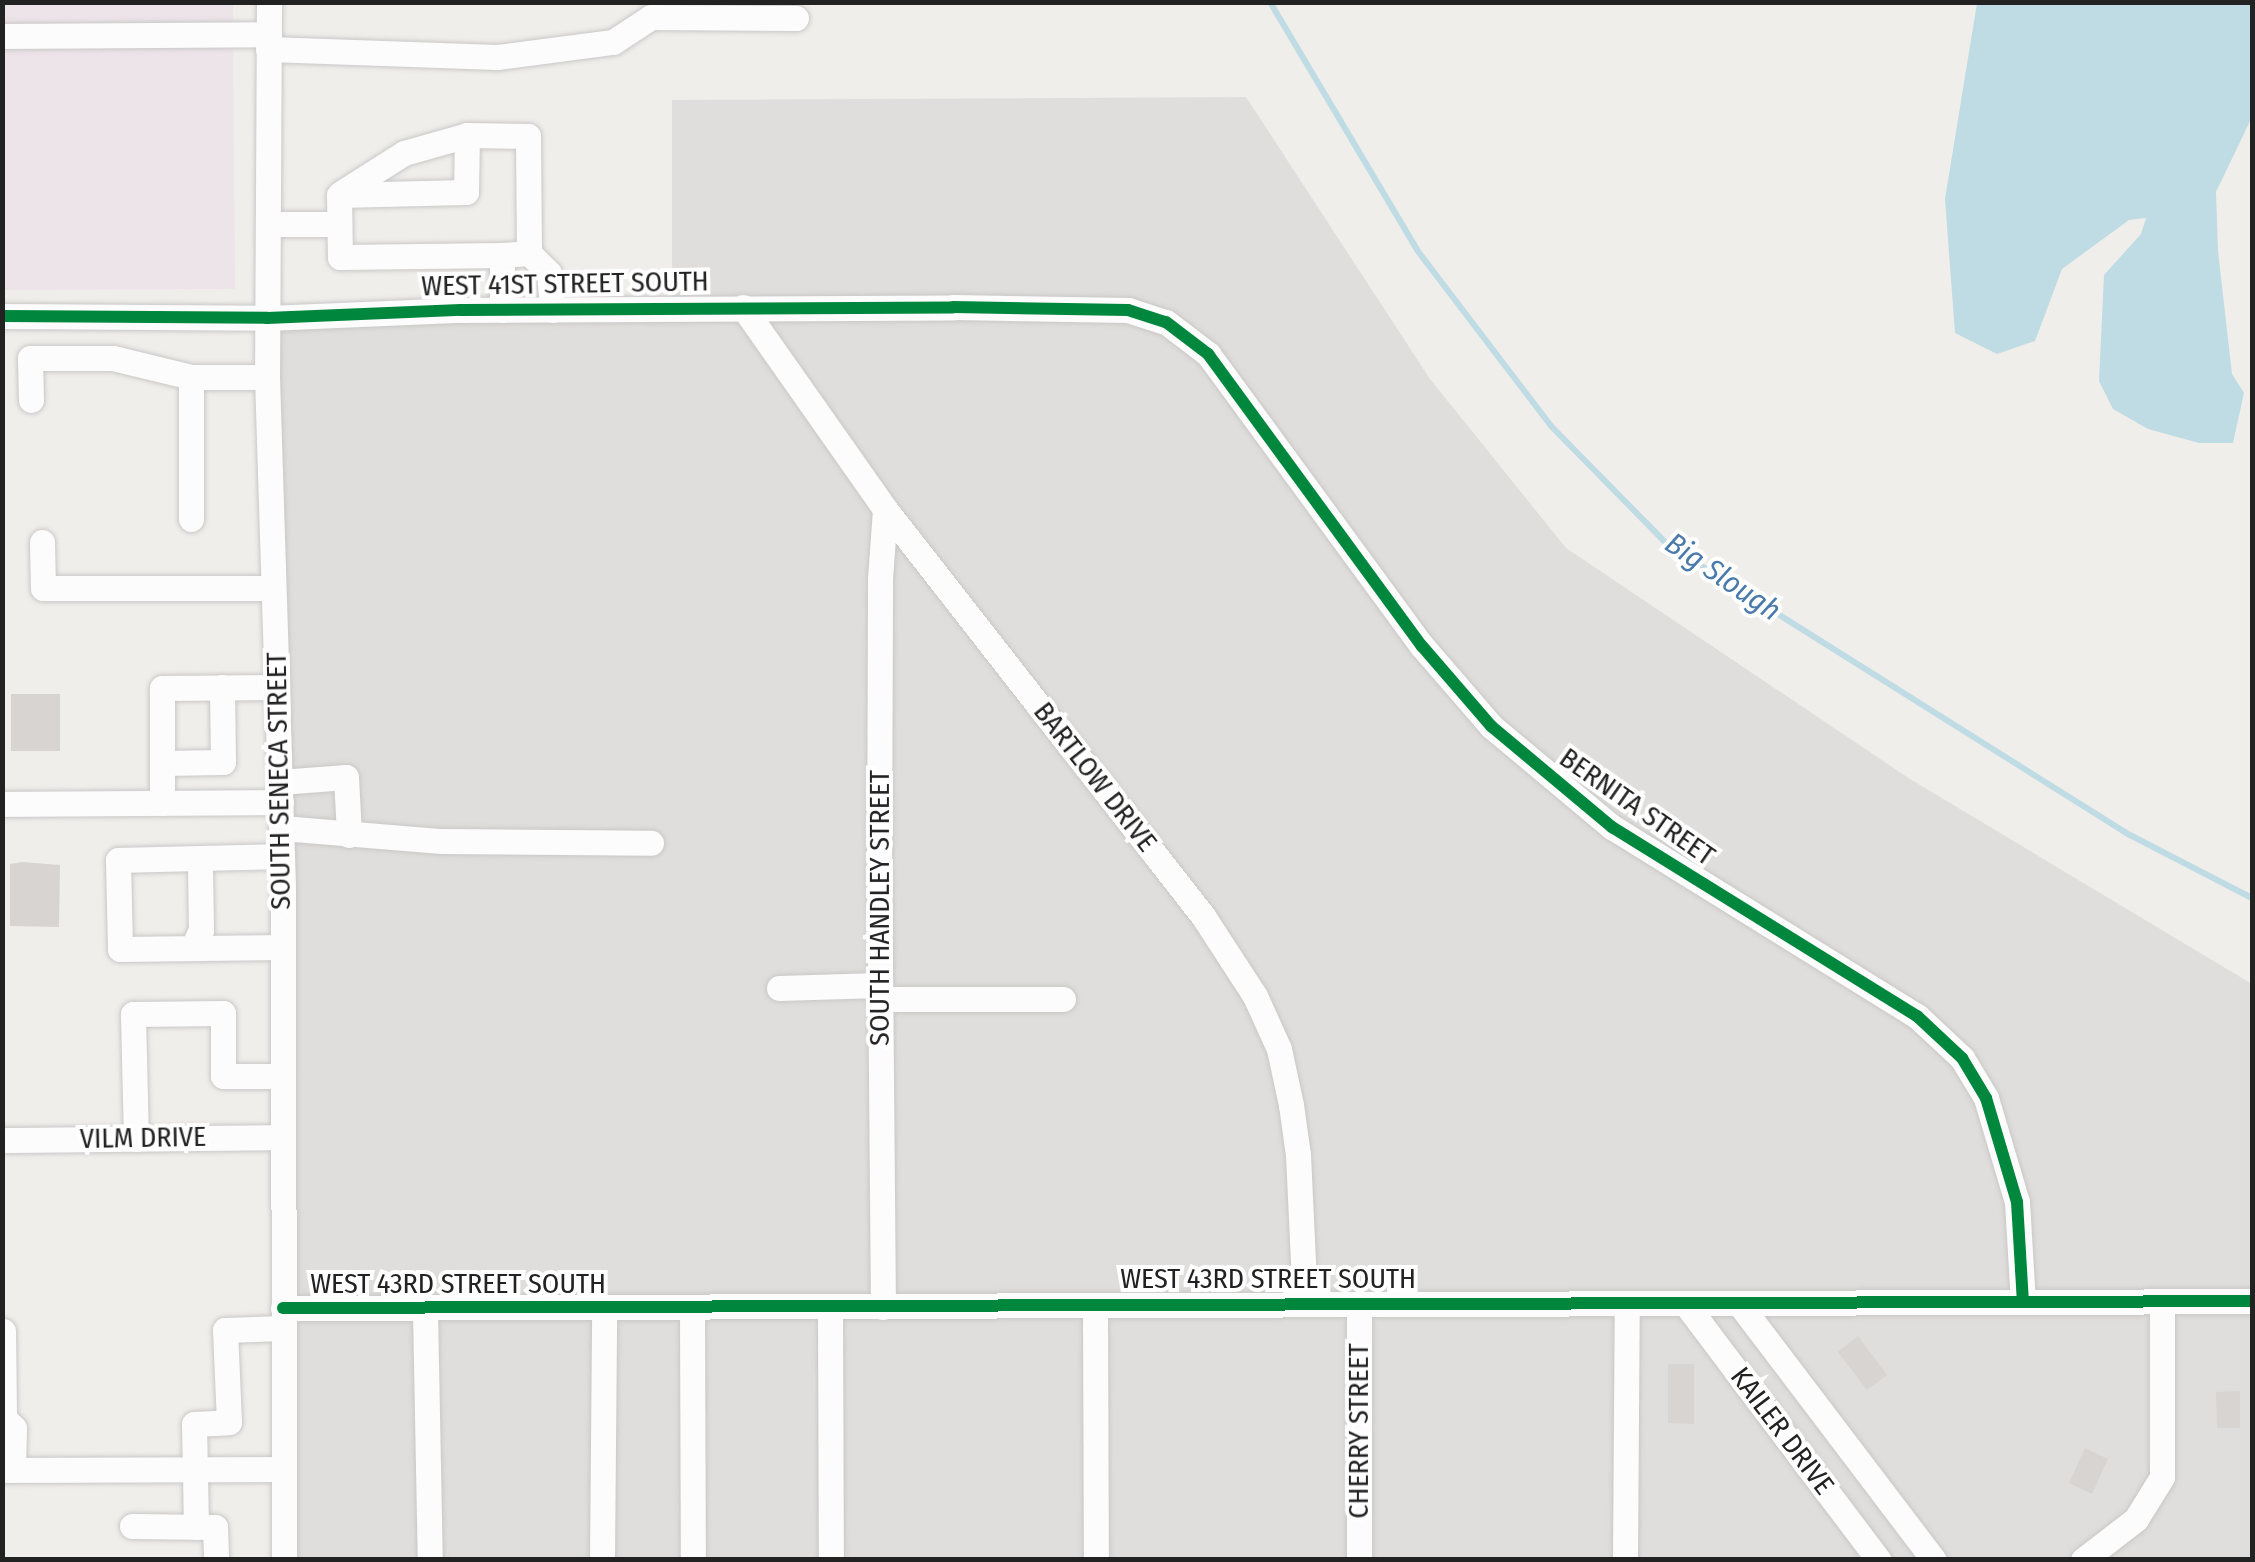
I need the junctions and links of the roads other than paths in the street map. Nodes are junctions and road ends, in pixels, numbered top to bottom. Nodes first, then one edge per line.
1 (269, 2) edge
2 (796, 18) dead end
3 (2, 36) edge
4 (269, 41) junction
5 (467, 135) junction
6 (339, 195) junction
7 (268, 224) junction
8 (339, 224) junction
9 (529, 253) junction
10 (502, 255) junction
11 (743, 307) junction
12 (502, 310) junction
13 (552, 310) junction
14 (1128, 310) joint
15 (2, 316) edge
16 (268, 318) junction
17 (191, 376) junction
18 (267, 377) junction
19 (31, 400) dead end
20 (884, 509) junction
21 (191, 519) dead end
22 (42, 542) dead end
23 (274, 588) junction
24 (222, 687) junction
25 (277, 687) junction
26 (162, 763) junction
27 (281, 792) junction
28 (162, 803) junction
29 (2, 804) edge
30 (282, 828) junction
31 (349, 836) junction
32 (651, 843) dead end
33 (282, 856) junction
34 (206, 862) junction
35 (204, 943) junction
36 (283, 947) junction
37 (779, 988) dead end
38 (879, 992) junction
39 (1063, 999) dead end
40 (283, 1076) junction
41 (283, 1137) junction
42 (136, 1138) junction
43 (2, 1140) edge
44 (2162, 1301) junction
45 (2252, 1301) edge
46 (2023, 1302) junction
47 (1627, 1303) junction
48 (1686, 1303) junction
49 (1305, 1304) junction
50 (1359, 1304) junction
51 (1096, 1305) junction
52 (1741, 1306) junction
53 (830, 1308) junction
54 (883, 1308) junction
55 (692, 1309) junction
56 (425, 1310) junction
57 (604, 1310) junction
58 (283, 1318) junction
59 (3, 1331) edge
60 (195, 1469) junction
61 (284, 1469) junction
62 (8, 1470) edge
63 (132, 1526) dead end
64 (196, 1528) junction
65 (216, 1560) edge
66 (284, 1560) edge
67 (430, 1560) edge
68 (602, 1560) edge
69 (693, 1560) edge
70 (831, 1560) edge
71 (1096, 1560) edge
72 (1359, 1560) edge
73 (1625, 1560) edge
74 (1880, 1560) edge
75 (1934, 1560) edge
76 (2082, 1560) edge

1 - 4 street, SOUTH SENECA STREET
2 - 4 street
3 - 4 street
4 - 7 street, SOUTH SENECA STREET
5 - 6 street
5 - 6 street
5 - 9 street
6 - 8 street
7 - 8 street
7 - 16 street, SOUTH SENECA STREET
8 - 10 street
9 - 10 street
9 - 13 street
10 - 12 street
11 - 13 street, WEST 41ST STREET SOUTH
11 - 14 street, WEST 41ST STREET SOUTH
11 - 20 street, BARTLOW DRIVE
12 - 13 street, WEST 41ST STREET SOUTH
12 - 16 street, WEST 41ST STREET SOUTH
14 - 46 street, BERNITA STREET
15 - 16 street, WEST 41ST STREET SOUTH
16 - 18 street, SOUTH SENECA STREET
17 - 18 street
17 - 19 street
17 - 21 street
18 - 23 street, SOUTH SENECA STREET
20 - 38 street, SOUTH HANDLEY STREET
20 - 49 street, BARTLOW DRIVE
22 - 23 street
23 - 25 street, SOUTH SENECA STREET
24 - 25 street
24 - 26 street
24 - 26 street
25 - 27 street, SOUTH SENECA STREET
26 - 28 street
27 - 28 street
27 - 30 street, SOUTH SENECA STREET
27 - 31 street
28 - 29 street
30 - 31 street
30 - 33 street, SOUTH SENECA STREET
31 - 32 street
33 - 34 street
33 - 36 street, SOUTH SENECA STREET
34 - 35 street
34 - 35 street
35 - 36 street
36 - 40 street, SOUTH SENECA STREET
37 - 38 street
38 - 39 street
38 - 54 street, SOUTH HANDLEY STREET
40 - 41 street, SOUTH SENECA STREET
40 - 42 street
41 - 42 street, VILM DRIVE
41 - 58 street, SOUTH SENECA STREET
42 - 43 street, VILM DRIVE
44 - 45 street, WEST 43RD STREET SOUTH
44 - 46 street, WEST 43RD STREET SOUTH
44 - 76 street
46 - 52 street, WEST 43RD STREET SOUTH
47 - 48 street, WEST 43RD STREET SOUTH
47 - 50 street, WEST 43RD STREET SOUTH
47 - 73 street
48 - 52 street, WEST 43RD STREET SOUTH
48 - 74 street, KAILER DRIVE
49 - 50 street, WEST 43RD STREET SOUTH
49 - 51 street, WEST 43RD STREET SOUTH
50 - 72 street, CHERRY STREET
51 - 54 street, WEST 43RD STREET SOUTH
51 - 71 street
52 - 75 street, KAILER DRIVE
53 - 54 street, WEST 43RD STREET SOUTH
53 - 55 street, WEST 43RD STREET SOUTH
53 - 70 street
55 - 57 street, WEST 43RD STREET SOUTH
55 - 69 street
56 - 57 street, WEST 43RD STREET SOUTH
56 - 58 street, WEST 43RD STREET SOUTH
56 - 67 street
57 - 68 street
58 - 60 street, WEST 43RD STREET SOUTH
58 - 61 street, SOUTH SENECA STREET
59 - 62 street
60 - 61 street
60 - 62 street
60 - 64 street
61 - 66 street, SOUTH SENECA STREET
63 - 64 street
64 - 65 street

